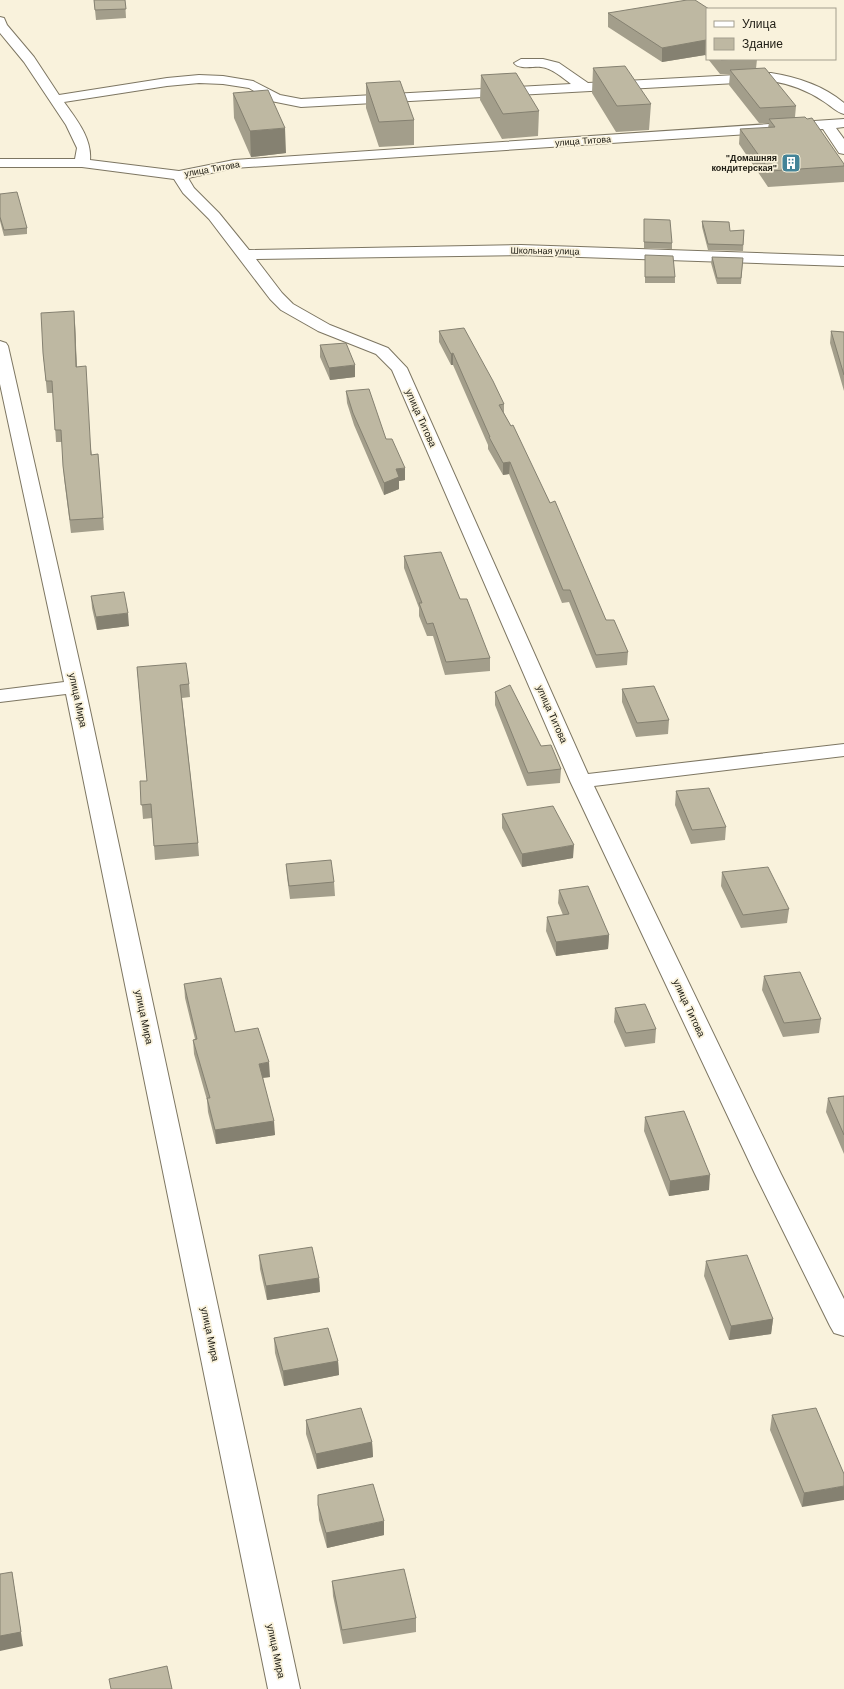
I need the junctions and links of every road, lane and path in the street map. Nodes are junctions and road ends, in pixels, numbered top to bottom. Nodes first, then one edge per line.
1 (0, 21) edge
2 (521, 63) dead end
3 (586, 88) junction
4 (57, 100) junction
5 (844, 110) edge
6 (844, 123) edge
7 (828, 124) junction
8 (844, 150) edge
9 (0, 162) edge
10 (82, 164) junction
11 (179, 175) junction
12 (246, 255) junction
13 (844, 261) edge
14 (0, 346) edge
15 (75, 687) junction
16 (0, 696) edge
17 (844, 750) edge
18 (582, 781) junction
19 (844, 1326) edge
20 (284, 1689) edge

1 - 4 street
2 - 3 street
3 - 4 street
3 - 5 street
4 - 10 street
6 - 7 street, улица Титова
7 - 8 street
7 - 11 street, улица Титова
9 - 10 street, улица Титова
10 - 11 street, улица Титова
11 - 12 street, улица Титова
12 - 13 street, Школьная улица
12 - 18 street, улица Титова
14 - 15 street, улица Мира
15 - 16 street
15 - 20 street, улица Мира
17 - 18 street
18 - 19 street, улица Титова

